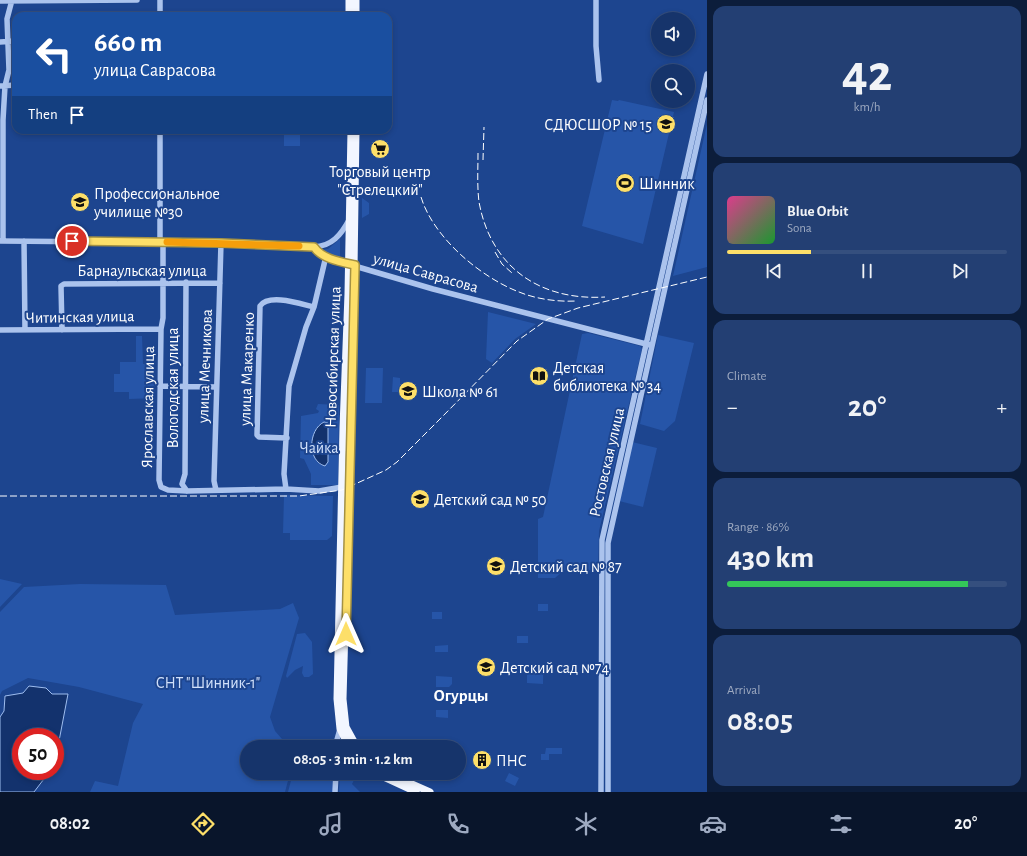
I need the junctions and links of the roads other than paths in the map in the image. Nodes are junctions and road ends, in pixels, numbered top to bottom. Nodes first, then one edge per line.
1 (12, 0) edge
2 (137, 0) edge
3 (160, 0) edge
4 (349, 0) edge
5 (356, 0) edge
6 (596, 0) edge
7 (0, 1) edge
8 (160, 12) edge
9 (349, 12) edge
10 (356, 12) edge
11 (0, 42) edge
12 (7, 42) junction
13 (12, 42) edge
14 (707, 74) edge
15 (598, 80) dead end
16 (3, 86) edge
17 (707, 100) edge
18 (2, 120) edge
19 (160, 134) edge
20 (350, 134) edge
21 (356, 134) edge
22 (1, 202) edge
23 (349, 220) junction
24 (2, 241) edge
25 (24, 241) junction
26 (161, 242) junction
27 (221, 243) junction
28 (314, 247) junction
29 (326, 256) junction
30 (352, 264) junction
31 (163, 282) junction
32 (186, 282) junction
33 (220, 283) junction
34 (314, 307) junction
35 (161, 329) junction
36 (0, 330) edge
37 (26, 330) junction
38 (62, 330) junction
39 (646, 344) junction
40 (652, 346) junction
41 (160, 386) junction
42 (186, 386) junction
43 (216, 387) junction
44 (286, 438) junction
45 (342, 487) junction
46 (286, 489) junction
47 (216, 490) junction
48 (187, 491) junction
49 (605, 543) junction
50 (340, 729) junction
51 (602, 738) junction
52 (608, 738) junction
53 (338, 740) edge
54 (346, 740) edge
55 (353, 740) edge
56 (336, 780) edge
57 (391, 780) edge
58 (403, 780) edge
59 (336, 792) edge
60 (416, 792) edge
61 (430, 792) edge
62 (601, 792) edge
63 (608, 792) edge

1 - 2 street
1 - 7 street
1 - 12 street
3 - 8 street
4 - 9 main road
5 - 10 main road
6 - 15 street
11 - 12 street
12 - 13 street
12 - 16 street
14 - 39 street, Ростовская улица
16 - 18 street
17 - 40 street, Ростовская улица
18 - 22 street
19 - 26 street, Ярославская улица
20 - 23 main road, Новосибирская улица
21 - 30 main road, Новосибирская улица
22 - 24 street
23 - 28 street
23 - 30 main road, Новосибирская улица
24 - 25 street
25 - 26 street
25 - 37 street
26 - 27 street
26 - 31 street, Ярославская улица
27 - 28 street
27 - 33 street, улица Мечникова
28 - 29 street, улица Саврасова
29 - 30 street, улица Саврасова
29 - 34 street
30 - 39 street, улица Саврасова
30 - 45 main road, Новосибирская улица
30 - 55 main road, Новосибирская улица
31 - 32 street, Барнаульская улица
31 - 35 street, Ярославская улица
31 - 38 street, Барнаульская улица
32 - 33 street, Барнаульская улица
32 - 42 street, Вологодская улица
33 - 43 street, улица Мечникова
34 - 44 street
34 - 44 street, улица Макаренко
35 - 38 street, Читинская улица
35 - 41 street, Ярославская улица
36 - 37 street, Читинская улица
37 - 38 street, Читинская улица
39 - 40 street, улица Саврасова
39 - 49 street, Ростовская улица
40 - 49 street, Ростовская улица
41 - 42 street
41 - 48 street, Ярославская улица
42 - 43 street
42 - 48 street, Вологодская улица
43 - 47 street, улица Мечникова
44 - 46 street
45 - 46 street, Ярославская улица
45 - 50 main road, Новосибирская улица
46 - 47 street, Ярославская улица
47 - 48 street, Ярославская улица
49 - 51 street, Ростовская улица
49 - 52 street, Ростовская улица
50 - 53 street, Новосибирская улица
50 - 54 main road, Новосибирская улица
51 - 52 street
51 - 62 street, Ростовская улица
52 - 63 street, Ростовская улица
56 - 59 street
57 - 60 main road
58 - 61 main road

